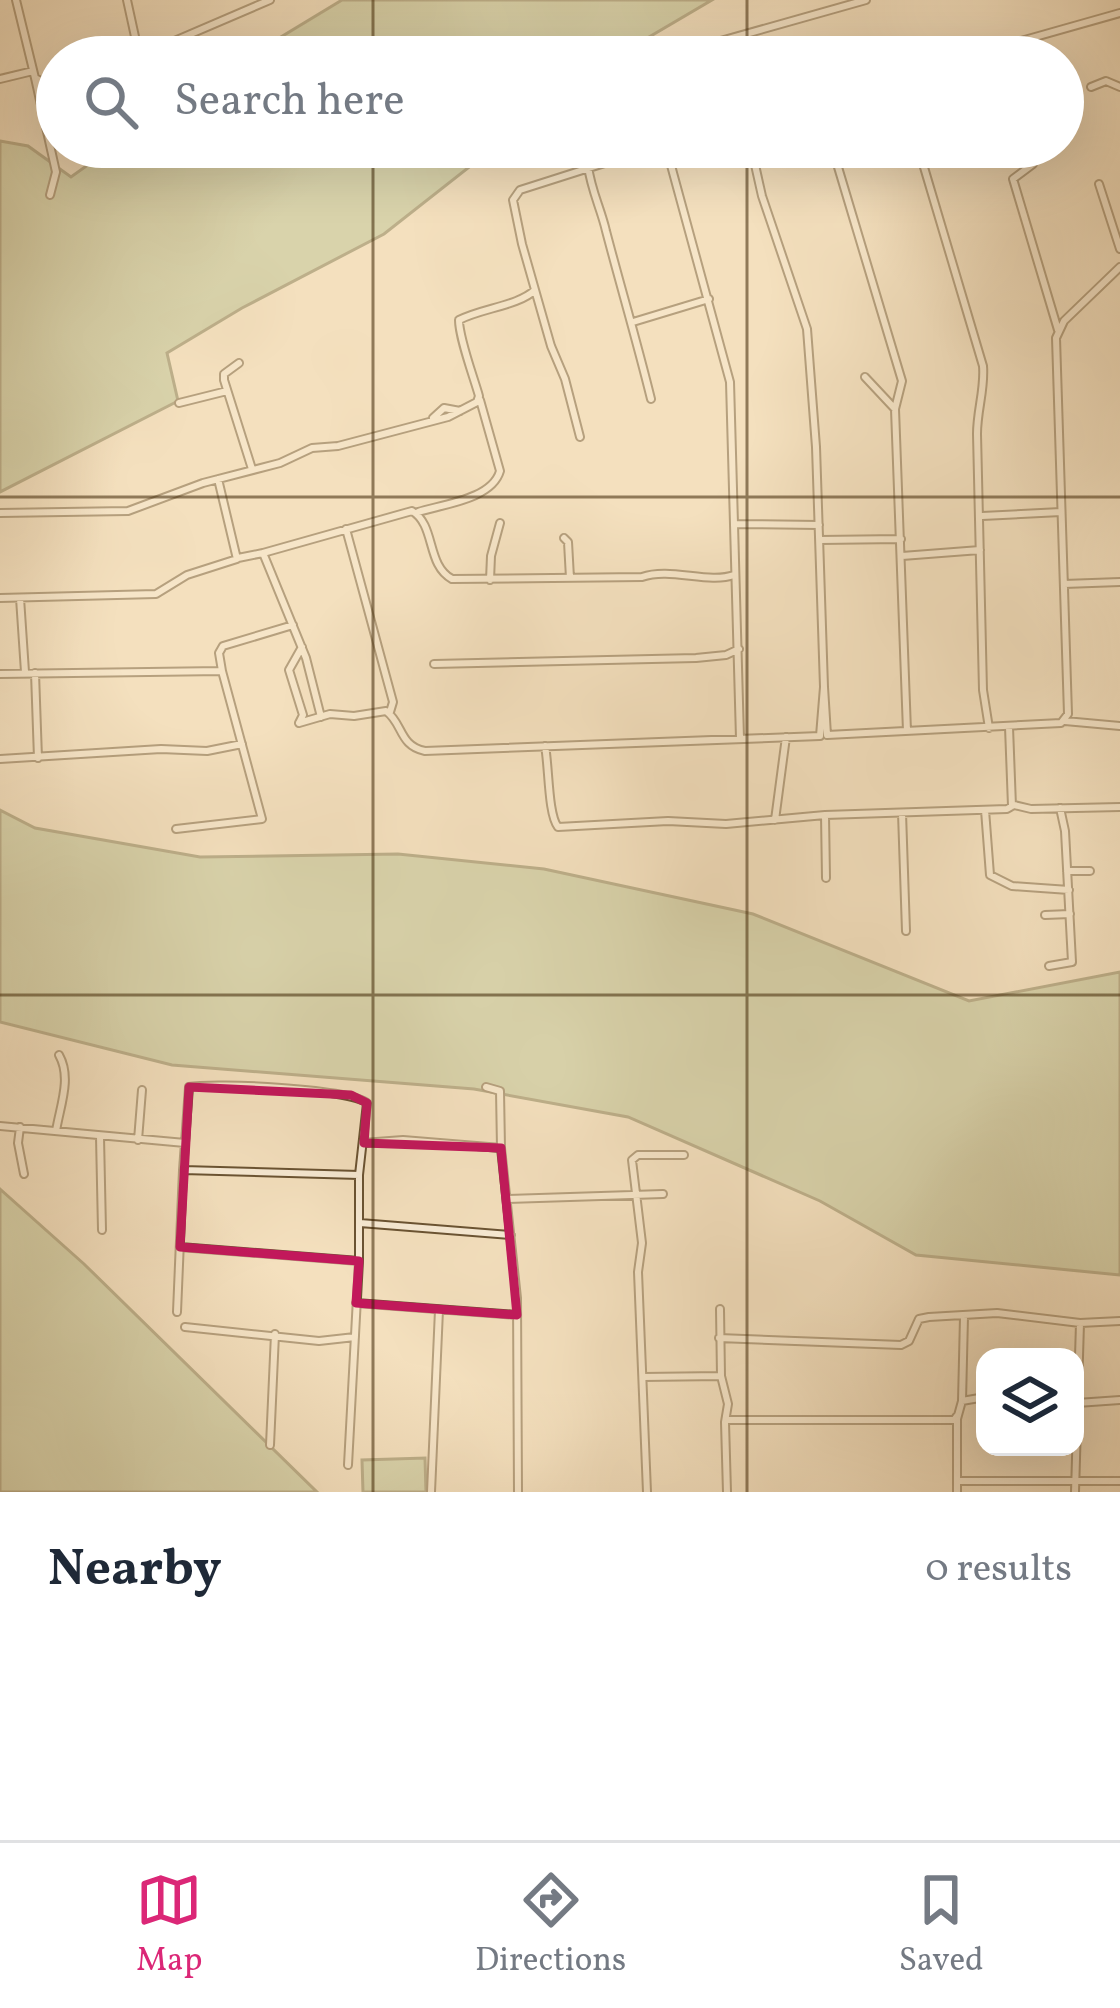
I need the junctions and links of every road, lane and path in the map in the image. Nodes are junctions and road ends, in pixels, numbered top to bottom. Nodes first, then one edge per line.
1 (16, 0) edge
2 (127, 0) edge
3 (270, 0) edge
4 (866, 0) edge
5 (1120, 13) edge
6 (134, 36) edge
7 (187, 36) edge
8 (740, 36) edge
9 (1038, 36) edge
10 (34, 74) junction
11 (0, 80) edge
12 (36, 83) edge
13 (1091, 86) dead end
14 (1120, 87) edge
15 (55, 168) edge
16 (583, 168) edge
17 (589, 168) edge
18 (672, 168) edge
19 (756, 168) edge
20 (838, 168) edge
21 (924, 168) edge
22 (1025, 168) edge
23 (1099, 184) dead end
24 (50, 195) dead end
25 (1120, 249) edge
26 (1120, 267) edge
27 (535, 290) junction
28 (709, 299) junction
29 (633, 322) junction
30 (1058, 330) junction
31 (239, 363) dead end
32 (866, 377) dead end
33 (227, 392) junction
34 (478, 396) junction
35 (651, 399) dead end
36 (179, 403) dead end
37 (895, 409) junction
38 (580, 437) dead end
39 (252, 470) junction
40 (218, 479) junction
41 (418, 512) junction
42 (1061, 512) junction
43 (0, 513) edge
44 (982, 515) junction
45 (500, 523) dead end
46 (736, 524) junction
47 (819, 525) junction
48 (346, 529) junction
49 (564, 538) dead end
50 (901, 539) junction
51 (820, 540) junction
52 (980, 550) junction
53 (263, 553) junction
54 (902, 556) junction
55 (238, 559) junction
56 (734, 575) junction
57 (570, 578) junction
58 (490, 580) junction
59 (1120, 582) edge
60 (1063, 584) junction
61 (0, 598) edge
62 (20, 598) junction
63 (292, 625) junction
64 (302, 646) junction
65 (740, 649) junction
66 (434, 664) dead end
67 (222, 671) junction
68 (25, 672) junction
69 (35, 673) junction
70 (0, 674) edge
71 (824, 687) junction
72 (390, 712) junction
73 (323, 716) junction
74 (1065, 721) junction
75 (1120, 726) edge
76 (1009, 727) junction
77 (989, 728) junction
78 (907, 731) junction
79 (786, 737) junction
80 (740, 738) junction
81 (242, 744) junction
82 (545, 746) junction
83 (38, 758) junction
84 (0, 759) edge
85 (1012, 806) junction
86 (1120, 807) edge
87 (1060, 808) junction
88 (985, 810) junction
89 (902, 813) junction
90 (825, 815) junction
91 (775, 820) junction
92 (176, 829) dead end
93 (1067, 871) junction
94 (1090, 871) dead end
95 (826, 878) dead end
96 (1069, 890) junction
97 (1070, 914) junction
98 (1045, 915) dead end
99 (906, 932) dead end
100 (1049, 966) dead end
101 (59, 1055) dead end
102 (486, 1087) dead end
103 (142, 1090) dead end
104 (0, 1126) edge
105 (20, 1127) junction
106 (56, 1131) junction
107 (100, 1137) junction
108 (138, 1140) junction
109 (184, 1143) junction
110 (363, 1143) junction
111 (500, 1148) junction
112 (685, 1155) dead end
113 (183, 1170) junction
114 (24, 1174) dead end
115 (359, 1175) junction
116 (663, 1194) dead end
117 (634, 1196) junction
118 (507, 1199) junction
119 (359, 1223) junction
120 (103, 1230) dead end
121 (511, 1235) junction
122 (180, 1247) junction
123 (359, 1261) junction
124 (356, 1304) junction
125 (719, 1309) dead end
126 (439, 1310) junction
127 (177, 1312) dead end
128 (517, 1315) junction
129 (964, 1317) junction
130 (1120, 1321) edge
131 (1080, 1323) junction
132 (185, 1327) dead end
133 (275, 1334) junction
134 (355, 1337) junction
135 (719, 1338) junction
136 (1079, 1348) edge
137 (721, 1376) junction
138 (643, 1377) junction
139 (976, 1398) edge
140 (1084, 1399) edge
141 (962, 1400) junction
142 (1120, 1400) edge
143 (957, 1416) junction
144 (726, 1420) junction
145 (270, 1445) dead end
146 (1076, 1456) edge
147 (348, 1465) dead end
148 (956, 1480) junction
149 (1076, 1480) junction
150 (1120, 1481) edge
151 (431, 1492) edge
152 (518, 1492) edge
153 (646, 1492) edge
154 (727, 1492) edge
155 (957, 1492) edge
156 (1075, 1492) edge

1 - 10 street
2 - 6 street
3 - 7 street
4 - 8 street
5 - 9 street
10 - 11 street
10 - 12 street
13 - 14 street
15 - 24 street
16 - 27 street
17 - 29 street
18 - 28 street
19 - 47 street
20 - 37 street
21 - 44 street
22 - 30 street
23 - 25 street
26 - 30 street
27 - 34 street
27 - 38 street
28 - 29 street
28 - 46 street
29 - 35 street
30 - 42 street
31 - 33 street
32 - 37 street
33 - 36 street
33 - 39 street
34 - 39 street
34 - 41 street
37 - 50 street
39 - 40 street
40 - 43 street
40 - 55 street
41 - 48 street
41 - 58 street
42 - 44 street
42 - 60 street
44 - 52 street
45 - 58 street
46 - 47 street
46 - 56 street
47 - 51 street
48 - 53 street
48 - 72 street
49 - 57 street
50 - 51 street
50 - 54 street
51 - 71 street
52 - 54 street
52 - 77 street
53 - 55 street
53 - 63 street
54 - 78 street
55 - 62 street
56 - 57 street
56 - 65 street
57 - 58 street
59 - 60 street
60 - 74 street
61 - 62 street
62 - 68 street
63 - 64 street
63 - 67 street
64 - 73 street
64 - 73 street
65 - 66 street
65 - 80 street
67 - 69 street
67 - 81 street
68 - 69 street
68 - 70 street
69 - 83 street
71 - 78 street
71 - 79 street
72 - 73 street
72 - 82 street
74 - 75 street
74 - 76 street
76 - 77 street
76 - 85 street
77 - 78 street
79 - 80 street
79 - 91 street
80 - 82 street
81 - 83 street
81 - 92 street
82 - 91 street
83 - 84 street
85 - 87 street
85 - 88 street
86 - 87 street
87 - 93 street
88 - 89 street
88 - 96 street
89 - 90 street
89 - 99 street
90 - 91 street
90 - 95 street
93 - 94 street
93 - 96 street
96 - 97 street
97 - 98 street
97 - 100 street
101 - 106 street
102 - 111 street
103 - 108 street
104 - 105 street
105 - 106 street
105 - 114 street
106 - 107 street
107 - 108 street
107 - 120 street
108 - 109 street
109 - 110 street
109 - 113 street
110 - 111 street
110 - 115 street
111 - 118 street
112 - 117 street
113 - 115 street
113 - 122 street
115 - 119 street
116 - 117 street
117 - 118 street
117 - 138 street
118 - 121 street
119 - 121 street
119 - 123 street
121 - 128 street
122 - 123 street
122 - 127 street
123 - 124 street
124 - 126 street
124 - 134 street
125 - 135 street
126 - 128 street
126 - 151 street
128 - 152 street
129 - 131 street
129 - 135 street
129 - 141 street
130 - 131 street
131 - 136 street
132 - 133 street
133 - 134 street
133 - 145 street
134 - 147 street
135 - 137 street
137 - 138 street
137 - 144 street
138 - 153 street
139 - 141 street
140 - 142 street
141 - 143 street
143 - 144 street
143 - 148 street
144 - 154 street
146 - 149 street
148 - 149 street
148 - 155 street
149 - 150 street
149 - 156 street

